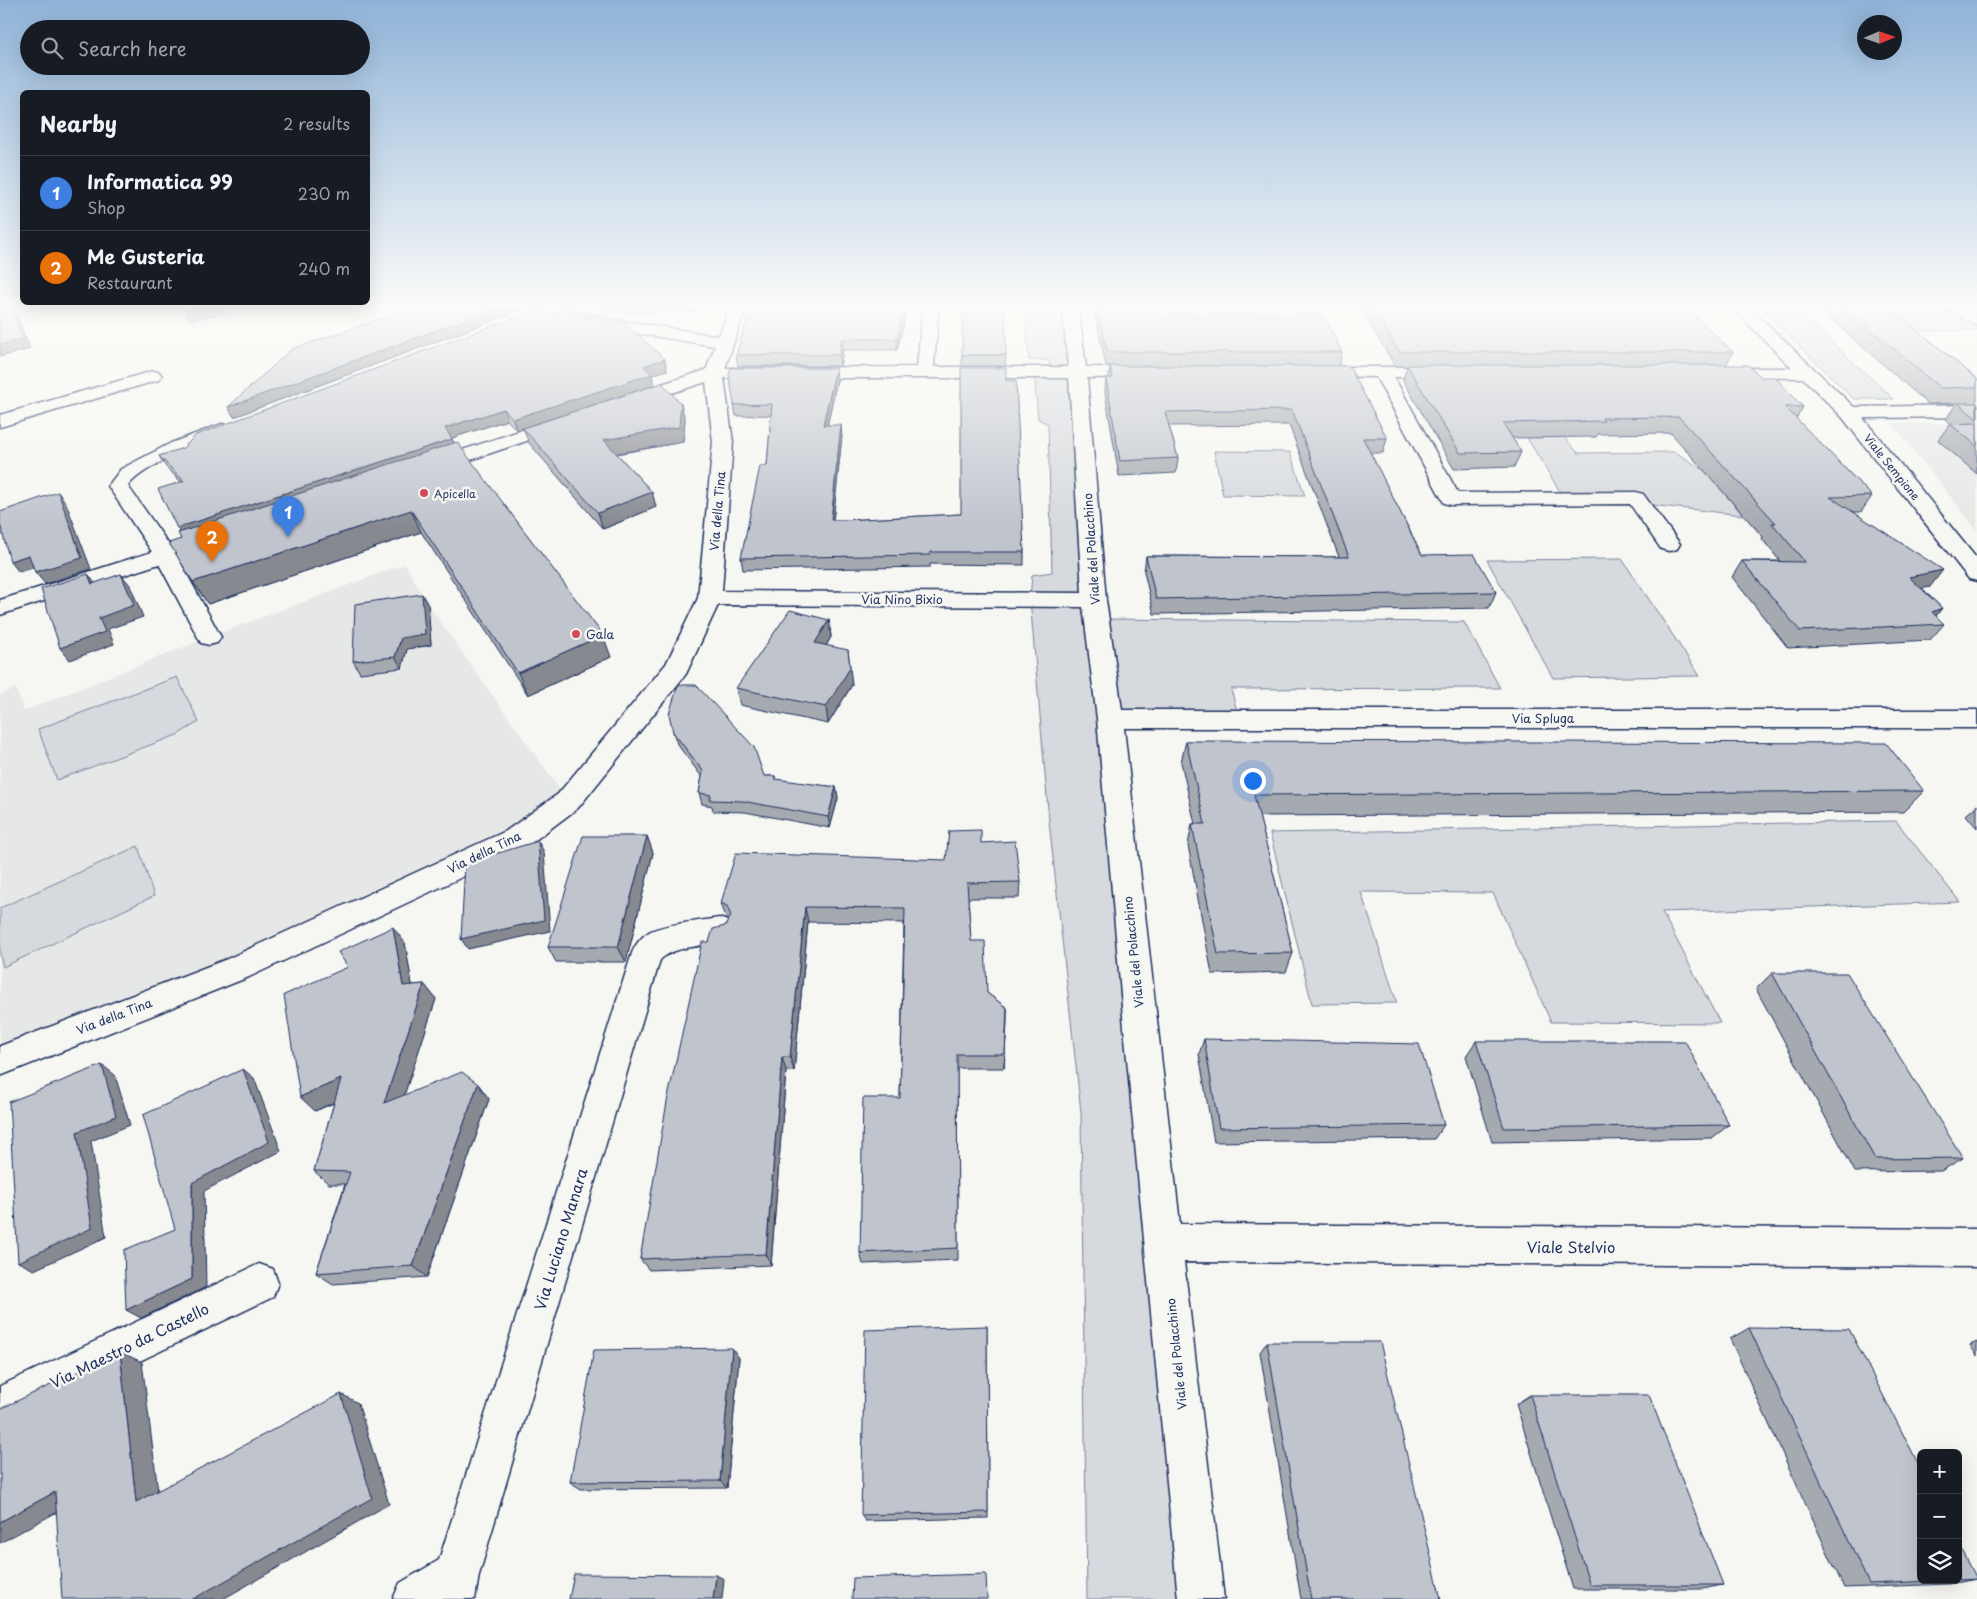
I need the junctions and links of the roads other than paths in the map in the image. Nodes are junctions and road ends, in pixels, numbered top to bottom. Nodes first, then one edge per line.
1 (144, 379) edge
2 (697, 379) edge
3 (715, 379) edge
4 (1078, 379) edge
5 (1386, 379) edge
6 (1813, 379) edge
7 (610, 407) edge
8 (1977, 410) edge
9 (1849, 413) junction
10 (581, 417) edge
11 (0, 421) edge
12 (243, 422) edge
13 (411, 473) edge
14 (231, 533) edge
15 (1669, 544) dead end
16 (165, 555) junction
17 (1977, 574) edge
18 (710, 598) junction
19 (1094, 600) junction
20 (0, 608) edge
21 (209, 637) dead end
22 (1110, 718) junction
23 (1977, 718) edge
24 (719, 931) edge
25 (0, 1061) edge
26 (1164, 1243) junction
27 (1977, 1248) edge
28 (259, 1283) dead end
29 (0, 1407) edge
30 (455, 1587) edge
31 (416, 1599) edge
32 (1201, 1599) edge

1 - 11 street
2 - 7 street
3 - 18 street, Via della Tina
4 - 19 street, Viale del Polacchino
5 - 15 street
6 - 9 street, Viale Sempione
8 - 9 street
9 - 17 street, Viale Sempione
10 - 13 street
12 - 16 street
14 - 16 street
16 - 20 street
16 - 21 street
18 - 19 street, Via Nino Bixio
18 - 25 street, Via della Tina
19 - 22 street, Viale del Polacchino
22 - 23 street, Via Spluga
22 - 26 street, Viale del Polacchino
24 - 30 street, Via Luciano Manara
26 - 27 street, Viale Stelvio
26 - 32 street, Viale del Polacchino
28 - 29 street, Via Maestro da Castello
30 - 31 street

